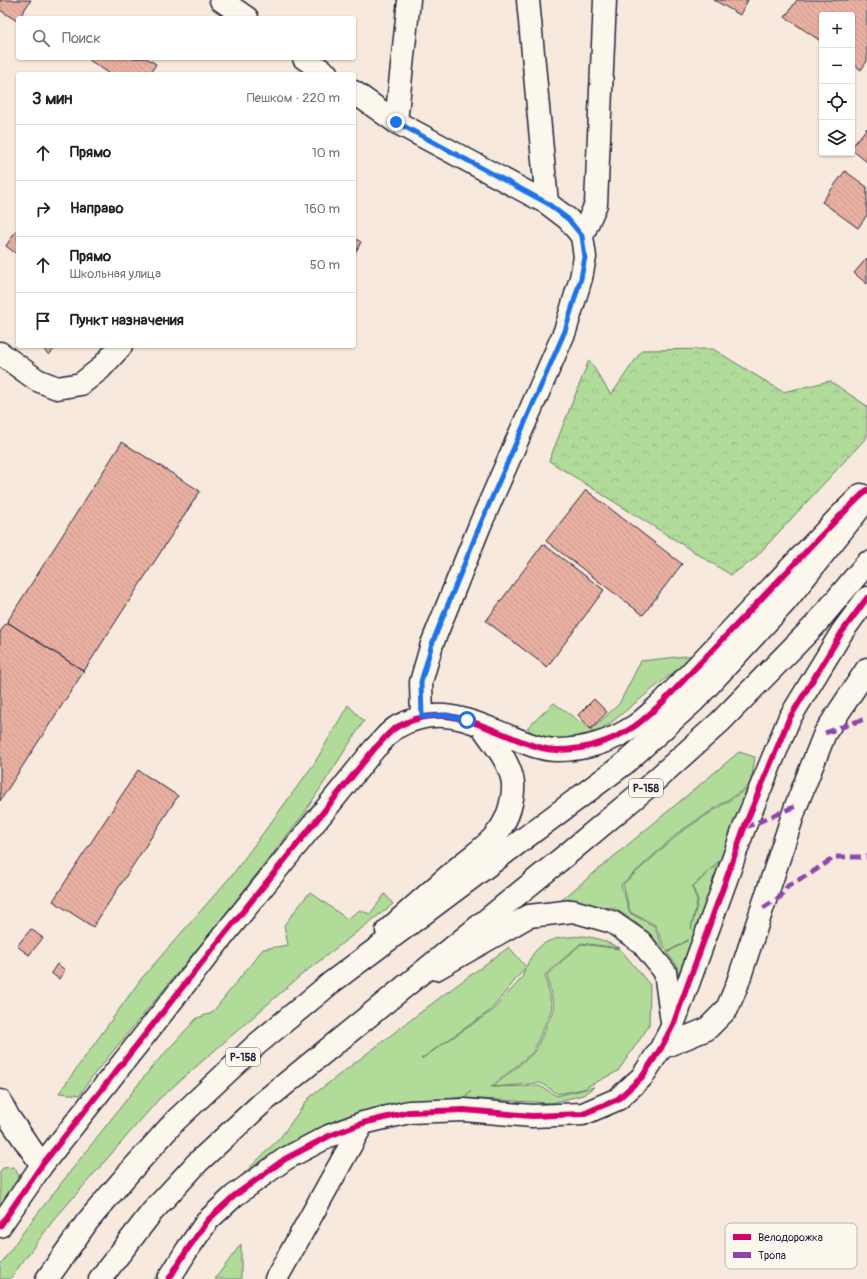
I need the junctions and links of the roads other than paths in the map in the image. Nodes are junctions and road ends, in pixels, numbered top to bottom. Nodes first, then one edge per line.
1 (221, 0) edge
2 (409, 0) edge
3 (528, 0) edge
4 (605, 0) edge
5 (244, 16) edge
6 (356, 93) edge
7 (396, 122) junction
8 (547, 203) junction
9 (582, 236) junction
10 (119, 348) edge
11 (0, 353) edge
12 (867, 490) edge
13 (867, 499) edge
14 (867, 563) edge
15 (867, 598) edge
16 (867, 668) edge
17 (422, 717) junction
18 (481, 725) junction
19 (332, 982) junction
20 (403, 988) junction
21 (673, 1025) junction
22 (661, 1048) junction
23 (0, 1101) edge
24 (363, 1123) junction
25 (42, 1165) junction
26 (0, 1226) edge
27 (47, 1279) edge
28 (100, 1279) edge
29 (169, 1279) edge
30 (276, 1279) edge

1 - 5 main road
2 - 7 main road
3 - 8 main road
4 - 9 main road
6 - 7 main road
7 - 8 main road
8 - 9 main road
9 - 17 main road
10 - 11 main road
12 - 18 main road
13 - 19 main road, Р-158
14 - 20 main road, Р-158
15 - 21 main road
16 - 22 main road
17 - 18 main road
17 - 25 main road
18 - 19 main road
19 - 27 main road, Р-158
20 - 21 main road
20 - 28 main road, Р-158
21 - 22 main road
22 - 24 main road
23 - 25 main road
24 - 29 main road
24 - 30 main road
25 - 26 main road

